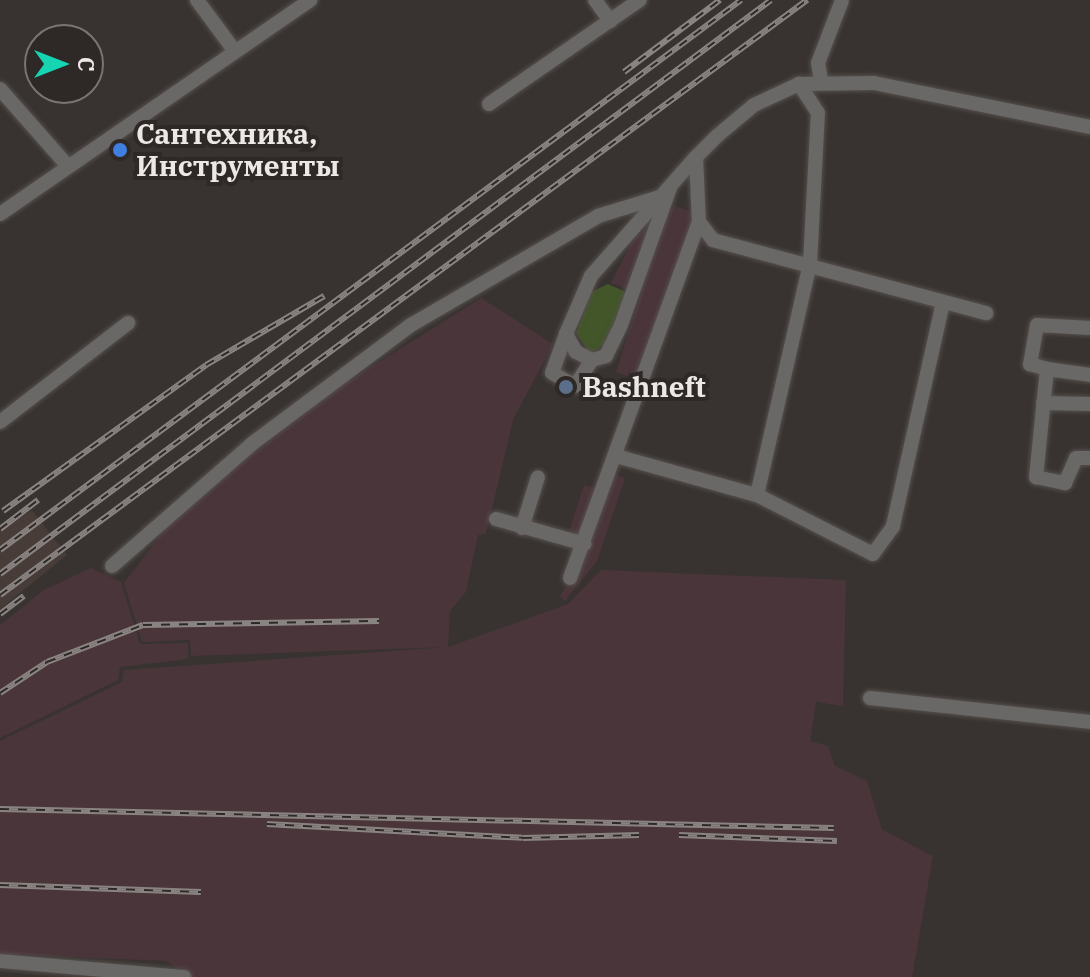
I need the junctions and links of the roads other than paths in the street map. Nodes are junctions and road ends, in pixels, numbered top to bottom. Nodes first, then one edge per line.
1 (197, 0) edge
2 (310, 0) edge
3 (595, 0) edge
4 (640, 0) edge
5 (842, 0) edge
6 (610, 21) junction
7 (234, 50) junction
8 (821, 80) junction
9 (799, 84) junction
10 (0, 89) edge
11 (489, 104) dead end
12 (1090, 127) edge
13 (696, 157) junction
14 (67, 165) junction
15 (666, 192) junction
16 (0, 214) edge
17 (699, 222) junction
18 (810, 264) junction
19 (943, 303) junction
20 (986, 313) dead end
21 (128, 323) dead end
22 (1090, 328) edge
23 (566, 334) junction
24 (592, 360) junction
25 (1047, 369) junction
26 (1090, 375) edge
27 (1043, 403) junction
28 (1090, 404) edge
29 (0, 422) edge
30 (616, 456) junction
31 (1090, 458) edge
32 (538, 477) dead end
33 (757, 495) junction
34 (496, 519) dead end
35 (522, 528) junction
36 (585, 544) junction
37 (112, 566) dead end
38 (570, 578) dead end
39 (870, 698) dead end
40 (1090, 722) edge
41 (0, 961) edge
42 (184, 977) edge

1 - 7 street
2 - 7 street
3 - 6 street
4 - 6 street
5 - 8 street
6 - 11 street
7 - 14 street
8 - 9 street
8 - 12 street
9 - 13 street
9 - 18 street
10 - 14 street
13 - 15 street
13 - 17 street
14 - 16 street
15 - 23 street
15 - 24 street
15 - 37 street
17 - 18 street
17 - 30 street
18 - 19 street
18 - 33 street
19 - 20 street
19 - 33 street
21 - 29 street
22 - 25 street
23 - 24 street
23 - 24 street
25 - 26 street
25 - 27 street
27 - 28 street
27 - 31 street
30 - 33 street
30 - 36 street
32 - 35 street
34 - 35 street
35 - 36 street
36 - 38 street
39 - 40 street
41 - 42 street

